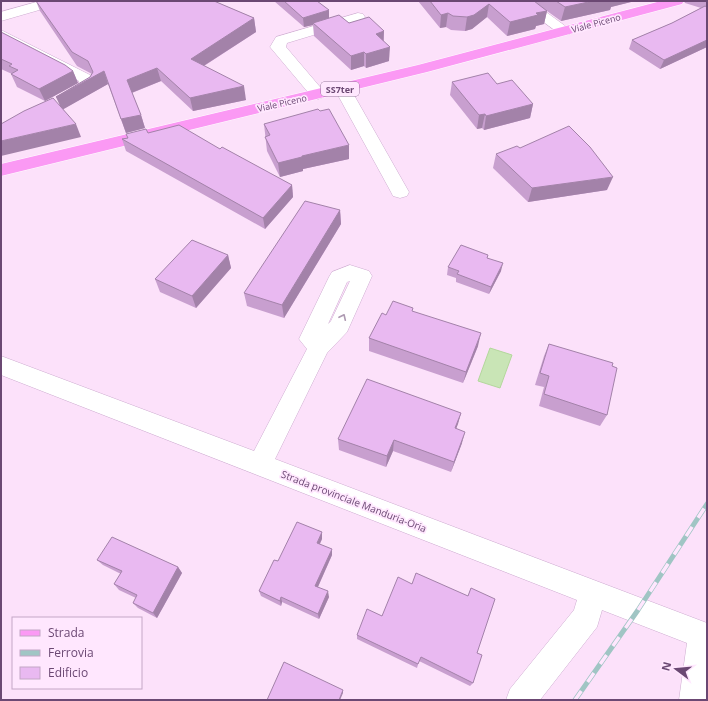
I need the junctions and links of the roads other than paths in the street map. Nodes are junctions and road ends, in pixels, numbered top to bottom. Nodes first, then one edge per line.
1 (55, 1) edge
2 (522, 1) edge
3 (677, 1) edge
4 (1, 17) edge
5 (358, 17) dead end
6 (565, 31) junction
7 (1, 34) edge
8 (342, 88) junction
9 (318, 94) junction
10 (55, 105) edge
11 (1, 170) edge
12 (400, 192) dead end
13 (320, 347) dead end
14 (1, 365) edge
15 (260, 465) junction
16 (592, 593) junction
17 (704, 636) edge
18 (522, 700) edge
19 (694, 700) edge

1 - 4 street
2 - 6 street
3 - 6 main road, Viale Piceno / SS7ter
5 - 9 street
6 - 8 main road, Viale Piceno / SS7ter
7 - 10 street
8 - 9 main road, Viale Piceno / SS7ter
8 - 12 street
9 - 11 main road, Viale Piceno / SS7ter
13 - 15 street
14 - 15 street, Strada provinciale Manduria-Oria
15 - 16 street, Strada provinciale Manduria-Oria
16 - 17 street, Strada provinciale Manduria-Oria
16 - 18 street
17 - 19 street

